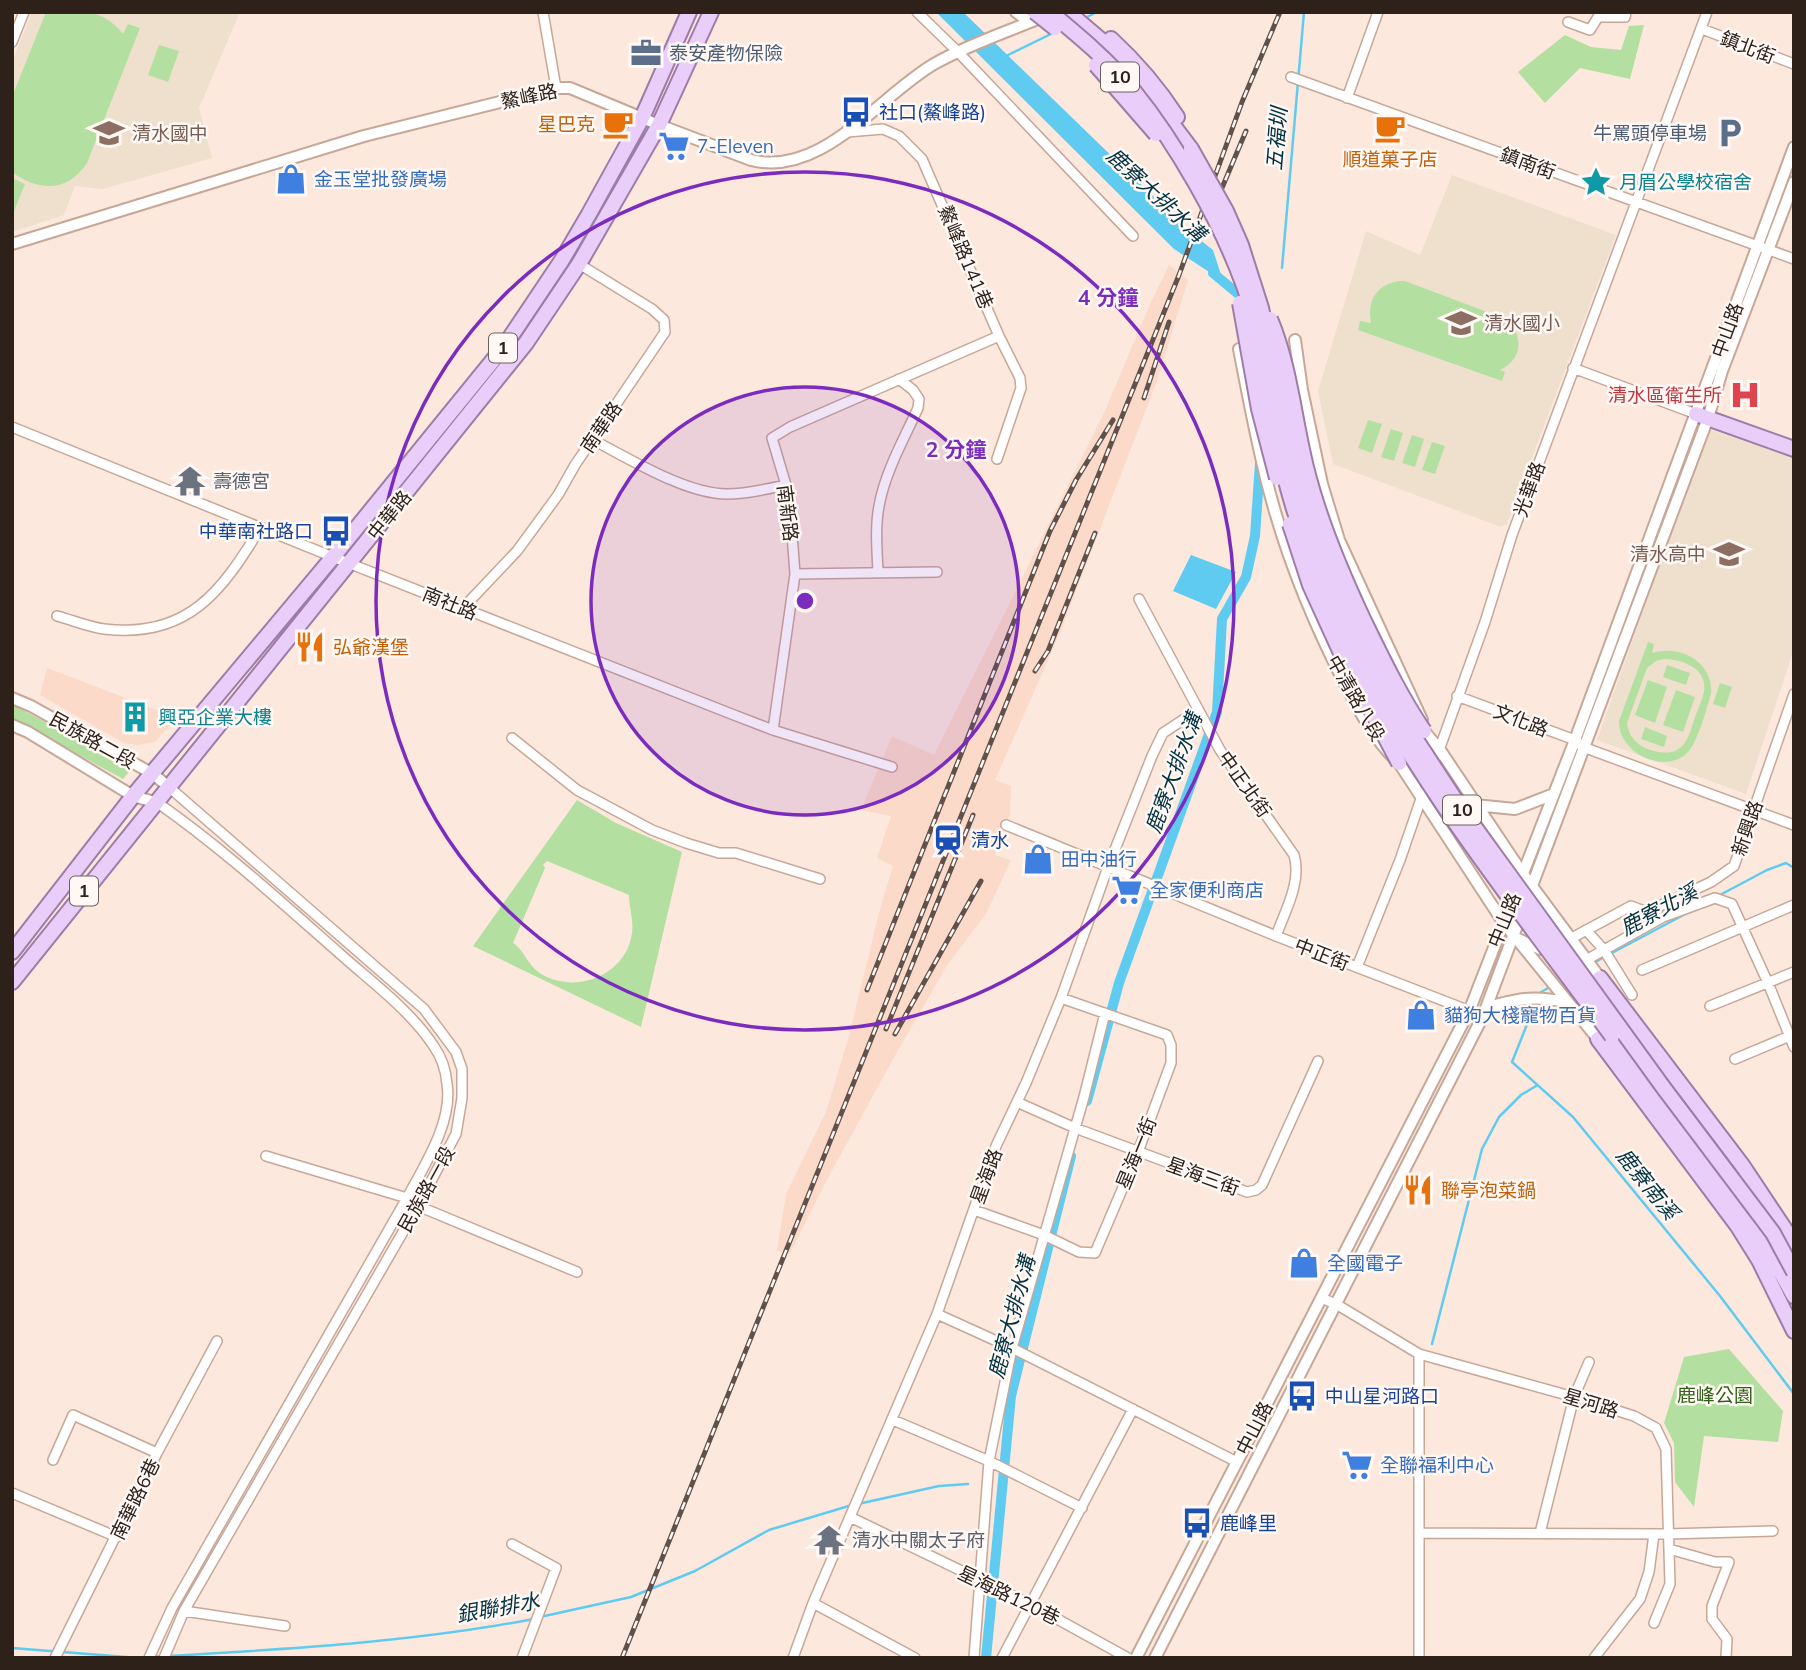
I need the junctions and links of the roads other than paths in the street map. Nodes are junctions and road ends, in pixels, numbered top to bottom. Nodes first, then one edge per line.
1 (24, 12) edge
2 (543, 12) edge
3 (689, 12) edge
4 (711, 12) edge
5 (916, 12) edge
6 (1016, 12) edge
7 (1051, 12) edge
8 (1068, 12) edge
9 (1082, 12) edge
10 (1378, 12) edge
11 (1626, 12) edge
12 (1707, 12) edge
13 (1032, 17) edge
14 (1568, 22) dead end
15 (1702, 29) junction
16 (12, 42) edge
17 (962, 51) junction
18 (1794, 64) edge
19 (1296, 79) dead end
20 (556, 88) junction
21 (1347, 99) junction
22 (642, 118) junction
23 (659, 125) junction
24 (847, 132) junction
25 (1794, 147) edge
26 (1184, 152) junction
27 (1794, 182) edge
28 (1636, 202) junction
29 (1133, 236) dead end
30 (12, 244) edge
31 (1764, 247) junction
32 (1794, 259) edge
33 (579, 264) junction
34 (1237, 273) junction
35 (1255, 286) junction
36 (999, 336) junction
37 (1295, 340) joint
38 (1239, 349) joint
39 (1573, 369) junction
40 (899, 379) junction
41 (1702, 416) junction
42 (12, 427) edge
43 (593, 440) junction
44 (1794, 449) edge
45 (997, 459) dead end
46 (786, 485) junction
47 (261, 527) junction
48 (333, 557) junction
49 (351, 563) junction
50 (878, 572) junction
51 (937, 572) dead end
52 (794, 574) junction
53 (1139, 598) dead end
54 (463, 608) junction
55 (57, 616) dead end
56 (1794, 694) edge
57 (1457, 696) junction
58 (12, 698) edge
59 (1198, 710) junction
60 (12, 725) edge
61 (773, 730) junction
62 (1425, 732) junction
63 (512, 738) dead end
64 (1579, 744) junction
65 (1440, 750) junction
66 (1399, 763) junction
67 (892, 767) dead end
68 (153, 774) junction
69 (170, 788) junction
70 (1554, 794) junction
71 (133, 796) junction
72 (1421, 797) junction
73 (158, 803) junction
74 (1475, 805) junction
75 (1754, 809) junction
76 (1006, 825) dead end
77 (1794, 825) edge
78 (1108, 867) junction
79 (1523, 874) junction
80 (820, 879) dead end
81 (1533, 886) junction
82 (1794, 905) edge
83 (1503, 922) junction
84 (1742, 926) junction
85 (1586, 930) junction
86 (1276, 936) junction
87 (1514, 937) junction
88 (1570, 939) junction
89 (1604, 950) junction
90 (12, 952) edge
91 (1588, 960) junction
92 (1357, 967) junction
93 (1642, 970) dead end
94 (1794, 972) edge
95 (1600, 978) joint
96 (12, 982) edge
97 (1768, 983) junction
98 (1632, 995) dead end
99 (1061, 998) junction
100 (1566, 1002) junction
101 (1710, 1006) dead end
102 (1470, 1009) junction
103 (1485, 1012) junction
104 (1105, 1013) junction
105 (1791, 1036) edge
106 (1598, 1039) joint
107 (1794, 1047) edge
108 (1735, 1059) dead end
109 (1318, 1061) dead end
110 (1017, 1102) junction
111 (1075, 1128) junction
112 (1138, 1152) junction
113 (266, 1156) dead end
114 (407, 1198) junction
115 (418, 1206) junction
116 (974, 1210) junction
117 (1044, 1235) junction
118 (1794, 1243) edge
119 (577, 1272) dead end
120 (1794, 1272) edge
121 (1794, 1296) edge
122 (1321, 1298) junction
123 (1336, 1304) junction
124 (937, 1314) junction
125 (1794, 1331) edge
126 (217, 1341) dead end
127 (1012, 1348) junction
128 (1419, 1354) junction
129 (1589, 1362) dead end
130 (1574, 1397) junction
131 (1133, 1409) junction
132 (893, 1420) junction
133 (157, 1453) junction
134 (52, 1460) dead end
135 (989, 1461) junction
136 (1237, 1462) junction
137 (12, 1493) edge
138 (1082, 1508) junction
139 (850, 1517) junction
140 (216, 1531) junction
141 (1773, 1531) dead end
142 (1419, 1533) junction
143 (1541, 1533) junction
144 (1654, 1534) junction
145 (1668, 1534) junction
146 (117, 1537) junction
147 (227, 1538) junction
148 (512, 1544) dead end
149 (1669, 1549) junction
150 (979, 1580) junction
151 (813, 1604) junction
152 (1030, 1604) junction
153 (184, 1611) junction
154 (1654, 1623) dead end
155 (285, 1626) dead end
156 (57, 1654) edge
157 (165, 1655) edge
158 (149, 1656) edge
159 (522, 1658) edge
160 (793, 1658) edge
161 (915, 1658) edge
162 (974, 1658) edge
163 (1002, 1658) edge
164 (1128, 1658) edge
165 (1136, 1658) edge
166 (1154, 1658) edge
167 (1419, 1658) edge
168 (1594, 1658) edge
169 (1726, 1658) edge

1 - 16 street
2 - 20 street
3 - 22 main road, 中華路 / 1
4 - 23 main road, 中華路 / 1
5 - 17 street
6 - 13 street
7 - 13 street, 鰲峰路
7 - 26 main road, 10, bridge
8 - 26 main road, 10
9 - 26 main road
10 - 21 street
11 - 14 street
12 - 15 street, 光華路
13 - 17 street, 鰲峰路
13 - 26 main road, bridge
15 - 18 street, 鎮北街
15 - 28 street, 光華路
17 - 24 street, 鰲峰路
17 - 29 street
19 - 21 street, 鎮南街
20 - 22 street, 鰲峰路
20 - 30 street, 鰲峰路
21 - 28 street, 鎮南街
22 - 23 street, 鰲峰路
22 - 48 main road, 中華路 / 1
23 - 24 street, 鰲峰路
23 - 33 main road, 中華路 / 1
24 - 36 street, 鰲峰路141巷
25 - 31 street, 中山路
26 - 34 main road, 10, bridge
26 - 35 main road, 10, bridge
27 - 31 street, 中山路
28 - 31 street, 鎮南街
28 - 39 street, 光華路
31 - 32 street, 鎮南街
31 - 41 street, 中山路
33 - 43 street, 南華路
33 - 49 main road, 中華路 / 1
34 - 66 main road, bridge
34 - 121 main road, 10, bridge
35 - 62 main road, bridge
35 - 120 main road, 10, bridge
36 - 40 street
36 - 45 street, 鰲峰路141巷
37 - 38 street
37 - 62 street
38 - 66 street, 中清路八段
39 - 41 street
39 - 57 street, 光華路
40 - 46 street, 南新路
40 - 50 street
41 - 44 main road
41 - 64 street, 中山路
42 - 47 street, 南社路
43 - 46 street
43 - 54 street, 南華路
46 - 52 street, 南新路
47 - 48 street, 南社路
47 - 55 street
48 - 49 street, 南社路
48 - 68 main road, 中華路 / 1
49 - 54 street, 南社路
49 - 69 main road, 中華路 / 1
50 - 51 street
50 - 52 street
52 - 61 street, 南新路
53 - 59 street, 中正北街
54 - 61 street, 南社路
56 - 75 street, 新興路
57 - 64 street, 文化路
57 - 65 street, 光華路
58 - 68 street, 民族路二段
59 - 78 street, 星海路
59 - 86 street, 中正北街
60 - 71 street, 民族路二段
61 - 67 street, 南社路
62 - 65 street
63 - 80 street
64 - 70 street, 中山路
64 - 75 street, 文化路
64 - 81 street, 中山路
65 - 72 street, 光華路
65 - 74 street
66 - 72 street, 中清路八段
68 - 69 street, 民族路二段
68 - 71 main road, 中華路 / 1
69 - 73 main road, 中華路 / 1
69 - 115 street, 民族路一段
70 - 74 street
70 - 79 street, 中山路
71 - 73 street, 民族路二段
71 - 90 main road, 中華路 / 1
72 - 83 street, 中清路八段
72 - 92 street, 光華路
73 - 96 main road, 中華路 / 1
73 - 114 street, 民族路一段
74 - 79 street
75 - 77 street, 文化路
75 - 85 street, 新興路
76 - 78 street
78 - 86 street, 中正街
78 - 99 street, 星海路
79 - 81 street
79 - 83 street, 中山路
81 - 87 street, 中山路
81 - 88 street
82 - 84 street
83 - 87 street, 中清路八段
83 - 102 street, 中山路
84 - 89 street
84 - 93 street
84 - 97 street
85 - 88 street, 新興路
85 - 89 street
86 - 92 street, 中正街
87 - 88 street
87 - 100 street, 中清路八段
87 - 103 street, 中山路
88 - 91 street
89 - 91 street
89 - 98 street
91 - 95 street
92 - 102 street, 中正街
94 - 97 street
95 - 118 main road
97 - 101 street
97 - 105 street
99 - 104 street, 星海一街
99 - 110 street, 星海路
100 - 103 street
100 - 106 street, 中清路八段
102 - 103 street, 中正街
102 - 122 street, 中山路
103 - 123 street, 中山路
104 - 111 street
104 - 112 street, 星海一街
105 - 107 street
105 - 108 street
106 - 125 main road
109 - 112 street, 星海三街
110 - 111 street, 星海三街
110 - 116 street, 星海路
111 - 112 street, 星海三街
111 - 117 street
112 - 117 street, 星海一街
113 - 114 street
114 - 115 street
114 - 140 street, 民族路一段
115 - 119 street
115 - 147 street, 民族路一段
116 - 117 street, 星海一街
116 - 124 street, 星海路
117 - 127 street
122 - 123 street, 星河路
122 - 136 street, 中山路
123 - 128 street, 星河路
123 - 166 street, 中山路
124 - 127 street
124 - 132 street, 星海路
126 - 133 street, 南華路6巷
127 - 131 street
127 - 135 street
128 - 130 street, 星河路
128 - 142 street
129 - 130 street
130 - 143 street
130 - 145 street, 星河路
131 - 136 street
131 - 138 street
132 - 135 street
132 - 139 street, 星海路
133 - 134 street
133 - 146 street, 南華路6巷
135 - 138 street
135 - 150 street
136 - 165 street, 中山路
137 - 146 street
138 - 152 street
139 - 150 street, 星海路120巷
139 - 151 street, 星海路
140 - 147 street
140 - 158 street, 民族路一段
141 - 145 street
142 - 143 street
142 - 167 street
143 - 144 street
144 - 145 street
144 - 168 street
145 - 149 street, 星河路
146 - 156 street, 南華路6巷
147 - 153 street, 民族路一段
148 - 159 street
149 - 154 street, 星河路
149 - 169 street
150 - 152 street, 星海路120巷
150 - 162 street
151 - 160 street, 星海路
151 - 161 street
152 - 163 street
152 - 164 street, 星海路120巷
153 - 155 street
153 - 157 street, 民族路一段

